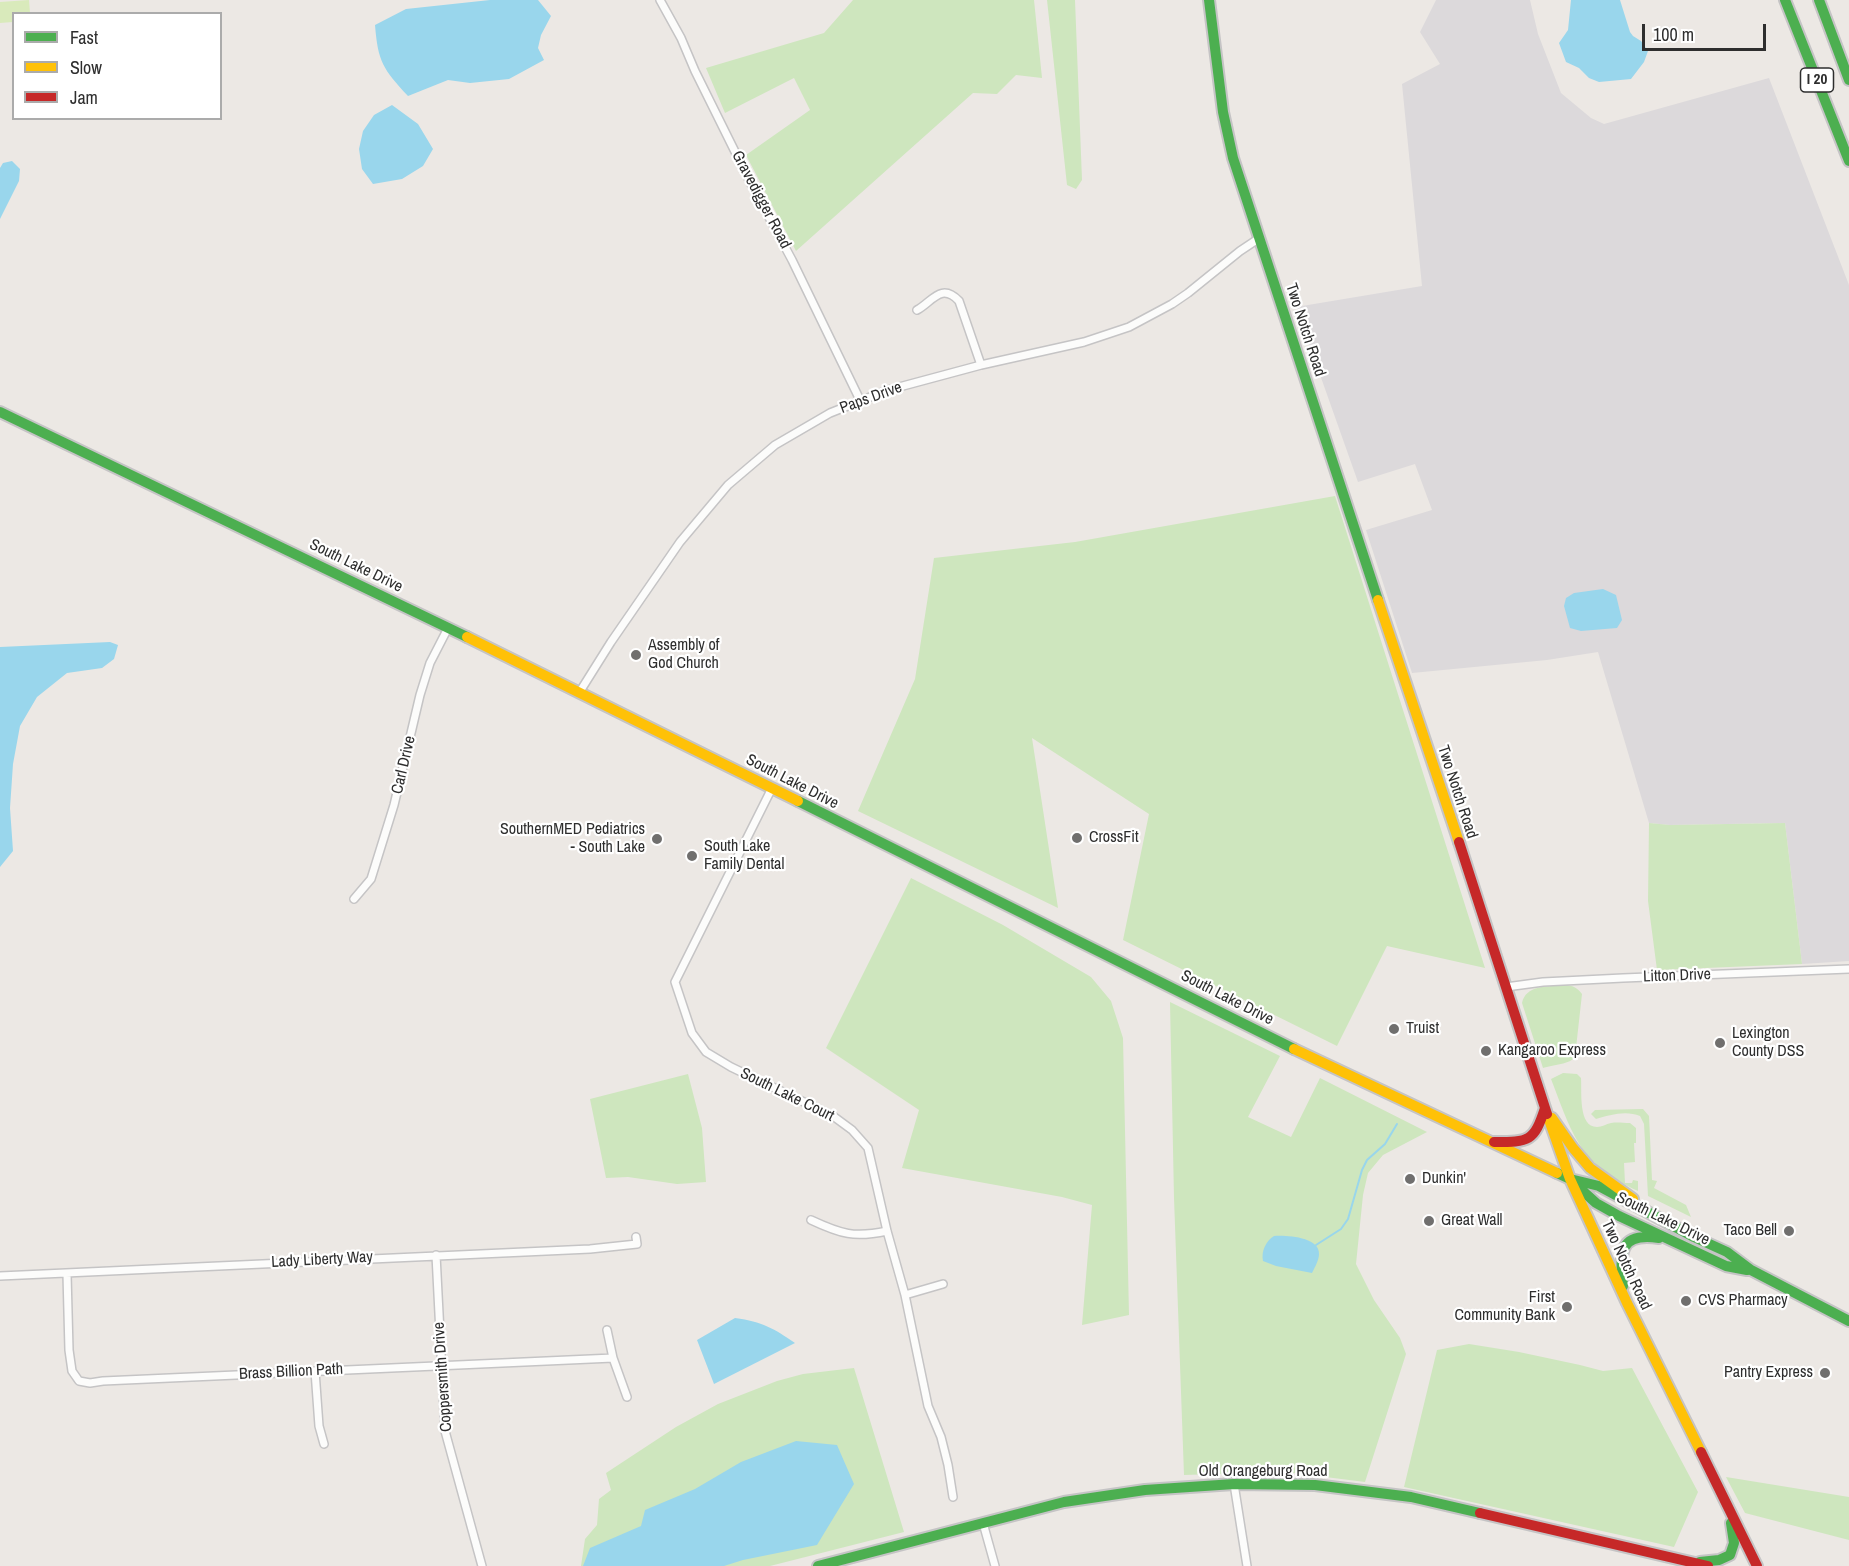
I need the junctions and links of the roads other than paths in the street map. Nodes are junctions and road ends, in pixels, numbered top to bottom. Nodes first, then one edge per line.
1 (660, 0) edge
2 (1209, 0) edge
3 (1785, 0) edge
4 (1819, 0) edge
5 (1849, 80) edge
6 (1849, 161) edge
7 (1258, 239) junction
8 (917, 310) dead end
9 (981, 365) junction
10 (860, 400) junction
11 (0, 412) edge
12 (448, 628) junction
13 (579, 693) junction
14 (772, 788) junction
15 (354, 900) dead end
16 (1849, 969) edge
17 (1506, 987) junction
18 (1545, 1108) junction
19 (1489, 1142) junction
20 (1570, 1179) junction
21 (1642, 1209) junction
22 (811, 1220) dead end
23 (887, 1231) junction
24 (636, 1237) dead end
25 (1682, 1244) junction
26 (436, 1255) junction
27 (1751, 1270) junction
28 (67, 1274) junction
29 (0, 1276) edge
30 (943, 1284) dead end
31 (905, 1295) junction
32 (1625, 1299) junction
33 (1849, 1321) edge
34 (607, 1330) dead end
35 (613, 1358) junction
36 (442, 1365) junction
37 (315, 1371) junction
38 (627, 1398) dead end
39 (324, 1444) dead end
40 (1234, 1484) junction
41 (953, 1497) dead end
42 (1728, 1508) junction
43 (983, 1523) junction
44 (1694, 1562) junction
45 (482, 1566) edge
46 (818, 1566) edge
47 (995, 1566) edge
48 (1247, 1566) edge
49 (1708, 1566) edge
50 (1757, 1566) edge

1 - 10 street, Gravedigger Road
2 - 7 main road, Two Notch Road
3 - 6 main road, I 20
4 - 5 main road, I 20
7 - 9 street, Paps Drive
7 - 17 main road, Two Notch Road
8 - 9 street
9 - 10 street, Paps Drive
10 - 13 street, Paps Drive
11 - 12 main road, South Lake Drive
12 - 13 main road, South Lake Drive
12 - 15 street, Carl Drive
13 - 14 main road, South Lake Drive
14 - 19 main road, South Lake Drive
14 - 23 street, South Lake Court
16 - 17 street, Litton Drive
17 - 18 main road, Two Notch Road
18 - 19 main road
18 - 20 main road, Two Notch Road
18 - 21 main road
19 - 20 main road, South Lake Drive
20 - 21 main road, South Lake Drive
20 - 25 main road, South Lake Drive
20 - 32 main road, Two Notch Road
21 - 27 main road, South Lake Drive
22 - 23 street
23 - 31 street, South Lake Court
24 - 26 street, Lady Liberty Way
25 - 27 main road, South Lake Drive
25 - 32 main road
26 - 28 street, Lady Liberty Way
26 - 36 street, Coppersmith Drive
27 - 33 main road, South Lake Drive
28 - 29 street, Lady Liberty Way
28 - 37 street, Brass Billion Path
30 - 31 street
31 - 41 street, South Lake Court
32 - 42 main road, Two Notch Road
34 - 35 street
35 - 36 street, Brass Billion Path
35 - 38 street
36 - 37 street, Brass Billion Path
36 - 45 street, Coppersmith Drive
37 - 39 street
40 - 43 main road, Old Orangeburg Road
40 - 44 main road, Old Orangeburg Road
40 - 48 street
42 - 44 main road
42 - 50 main road, Two Notch Road
43 - 46 main road, Old Orangeburg Road
43 - 47 street
44 - 49 main road, Old Orangeburg Road

